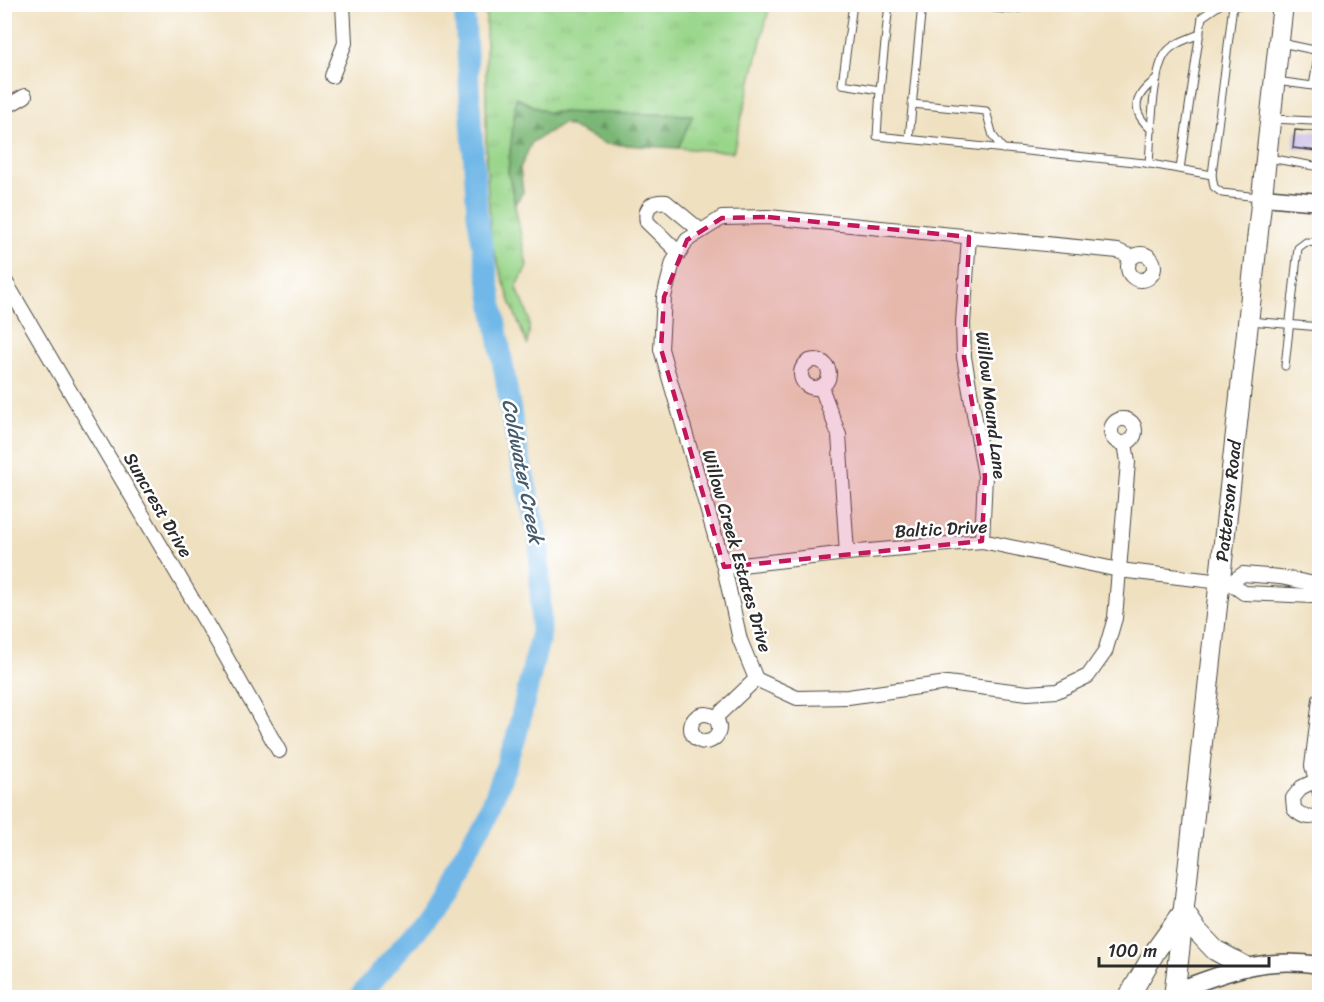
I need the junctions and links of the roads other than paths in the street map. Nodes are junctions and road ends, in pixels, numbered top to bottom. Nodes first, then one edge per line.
1 (343, 4) edge
2 (853, 4) edge
3 (889, 4) edge
4 (922, 4) edge
5 (971, 4) edge
6 (1032, 4) edge
7 (1221, 4) edge
8 (1232, 5) edge
9 (1282, 6) edge
10 (1200, 34) junction
11 (1279, 42) junction
12 (332, 76) dead end
13 (1157, 79) junction
14 (1275, 81) junction
15 (880, 90) junction
16 (24, 96) dead end
17 (912, 104) junction
18 (4, 108) edge
19 (1320, 117) edge
20 (1271, 119) junction
21 (1152, 130) junction
22 (909, 140) junction
23 (1003, 149) junction
24 (1267, 158) junction
25 (1149, 164) junction
26 (1320, 166) edge
27 (1180, 170) junction
28 (1212, 175) junction
29 (1262, 197) junction
30 (1320, 202) edge
31 (701, 231) junction
32 (969, 237) junction
33 (1320, 243) edge
34 (679, 253) junction
35 (1132, 257) dead end
36 (4, 279) edge
37 (1249, 320) junction
38 (1290, 324) junction
39 (1320, 327) edge
40 (1285, 366) dead end
41 (821, 387) dead end
42 (1125, 443) dead end
43 (982, 541) junction
44 (848, 553) junction
45 (724, 567) junction
46 (1119, 570) junction
47 (1225, 582) junction
48 (1320, 585) edge
49 (1320, 594) edge
50 (756, 679) junction
51 (1320, 699) edge
52 (715, 718) dead end
53 (279, 751) dead end
54 (1317, 787) edge
55 (1320, 815) edge
56 (1184, 912) junction
57 (1244, 966) junction
58 (1320, 966) edge
59 (1171, 995) edge
60 (1128, 998) edge

1 - 12 street
2 - 15 lane
3 - 15 lane
4 - 17 lane
5 - 6 lane
7 - 10 lane
8 - 9 lane
8 - 28 lane
9 - 11 main road, Patterson Road
10 - 13 lane
10 - 27 lane
11 - 14 main road, Patterson Road
11 - 14 lane
13 - 21 lane
13 - 21 lane
14 - 20 main road, Patterson Road
15 - 22 lane
16 - 18 street
17 - 22 lane
17 - 23 lane
19 - 20 lane
20 - 24 main road, Patterson Road
21 - 25 lane
22 - 23 lane
23 - 25 lane
24 - 26 lane
24 - 29 main road, Patterson Road
25 - 27 lane
27 - 28 lane
28 - 29 lane
29 - 30 street
29 - 37 main road, Patterson Road
31 - 32 street, Willow Creek Estates Drive
31 - 34 street, Willow Creek Estates Drive
31 - 34 street
32 - 35 street, Willow Creek Estates Drive
32 - 43 street, Willow Mound Lane
33 - 38 lane
34 - 45 street, Willow Creek Estates Drive
36 - 53 street, Suncrest Drive
37 - 38 lane
37 - 47 main road, Patterson Road
38 - 39 lane
38 - 40 lane
41 - 44 street
42 - 46 street, Willow Creek Estates Drive
43 - 44 street, Baltic Drive
43 - 46 street, Baltic Drive
44 - 45 street, Baltic Drive
45 - 50 street, Willow Creek Estates Drive
46 - 47 street, Baltic Drive
46 - 50 street, Willow Creek Estates Drive
47 - 48 street, Baltic Drive
47 - 49 street, Baltic Drive
47 - 56 main road, Patterson Road
50 - 52 street
51 - 54 street
54 - 55 street
56 - 57 main road
56 - 59 main road, Patterson Road
56 - 60 main road
57 - 58 street
57 - 59 street

